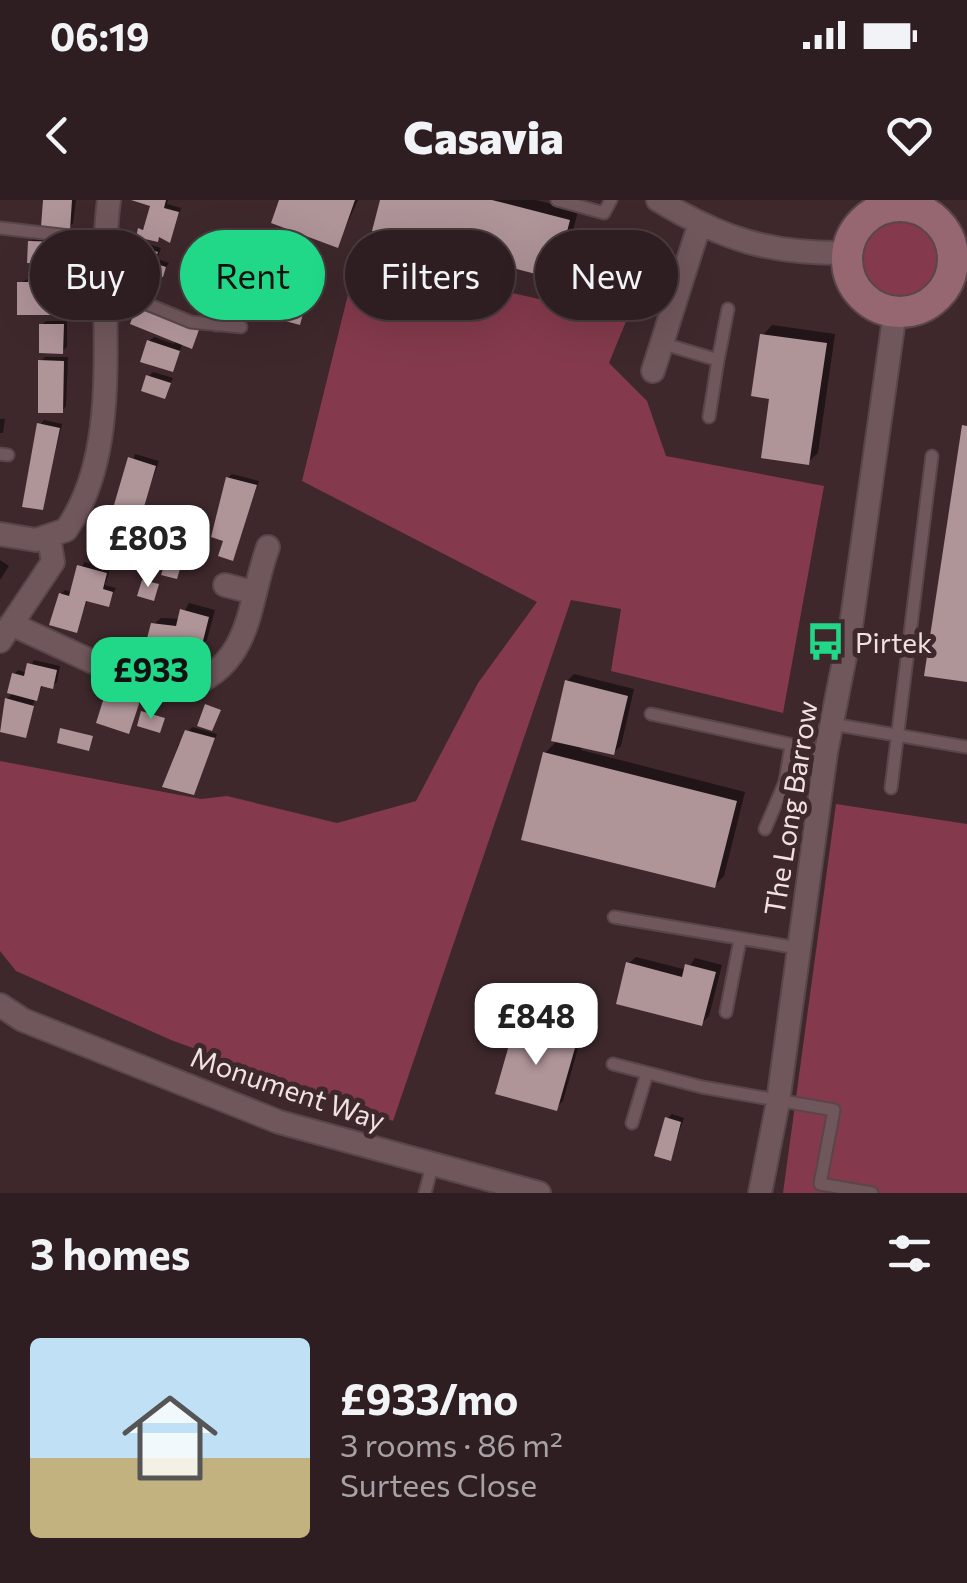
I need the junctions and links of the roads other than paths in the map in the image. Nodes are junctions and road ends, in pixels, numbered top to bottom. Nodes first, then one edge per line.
1 (109, 200) edge
2 (557, 200) edge
3 (611, 200) edge
4 (908, 203) edge
5 (680, 210) edge
6 (0, 228) edge
7 (105, 230) edge
8 (30, 231) edge
9 (847, 253) junction
10 (960, 266) edge
11 (728, 308) dead end
12 (160, 310) edge
13 (895, 312) junction
14 (102, 320) edge
15 (218, 320) edge
16 (216, 325) junction
17 (241, 327) dead end
18 (660, 343) junction
19 (718, 360) junction
20 (652, 371) dead end
21 (710, 417) dead end
22 (932, 456) dead end
23 (0, 534) edge
24 (50, 538) junction
25 (268, 547) dead end
26 (225, 584) dead end
27 (252, 592) junction
28 (6, 632) edge
29 (651, 714) dead end
30 (832, 724) junction
31 (899, 736) junction
32 (791, 746) junction
33 (967, 747) edge
34 (826, 752) junction
35 (891, 788) dead end
36 (765, 829) dead end
37 (614, 917) dead end
38 (740, 940) junction
39 (798, 948) junction
40 (0, 1005) edge
41 (726, 1012) dead end
42 (12, 1019) edge
43 (613, 1064) dead end
44 (647, 1073) junction
45 (778, 1102) junction
46 (632, 1123) dead end
47 (432, 1166) junction
48 (425, 1193) edge
49 (540, 1193) edge
50 (760, 1193) edge
51 (872, 1193) edge

1 - 7 street
2 - 3 lane
4 - 9 street
4 - 10 street
5 - 9 street
5 - 18 street
6 - 8 lane
9 - 13 street
10 - 13 street
11 - 19 lane
12 - 16 lane
13 - 30 street, The Long Barrow
14 - 24 street
15 - 16 lane
16 - 17 lane
18 - 19 lane
18 - 20 street
19 - 21 lane
22 - 31 lane
23 - 24 street
24 - 28 street
25 - 27 street
26 - 27 street
27 - 28 street
29 - 32 lane
30 - 31 lane
30 - 34 street, The Long Barrow
31 - 33 lane
31 - 35 lane
32 - 34 lane
32 - 36 lane
34 - 39 street, The Long Barrow
37 - 38 lane
38 - 39 lane
38 - 41 lane
39 - 45 street, The Long Barrow
40 - 42 street, Monument Way
42 - 47 street, Monument Way
43 - 44 lane
44 - 45 lane
44 - 46 lane
45 - 50 street, The Long Barrow
45 - 51 lane
47 - 48 lane
47 - 49 street, Monument Way

